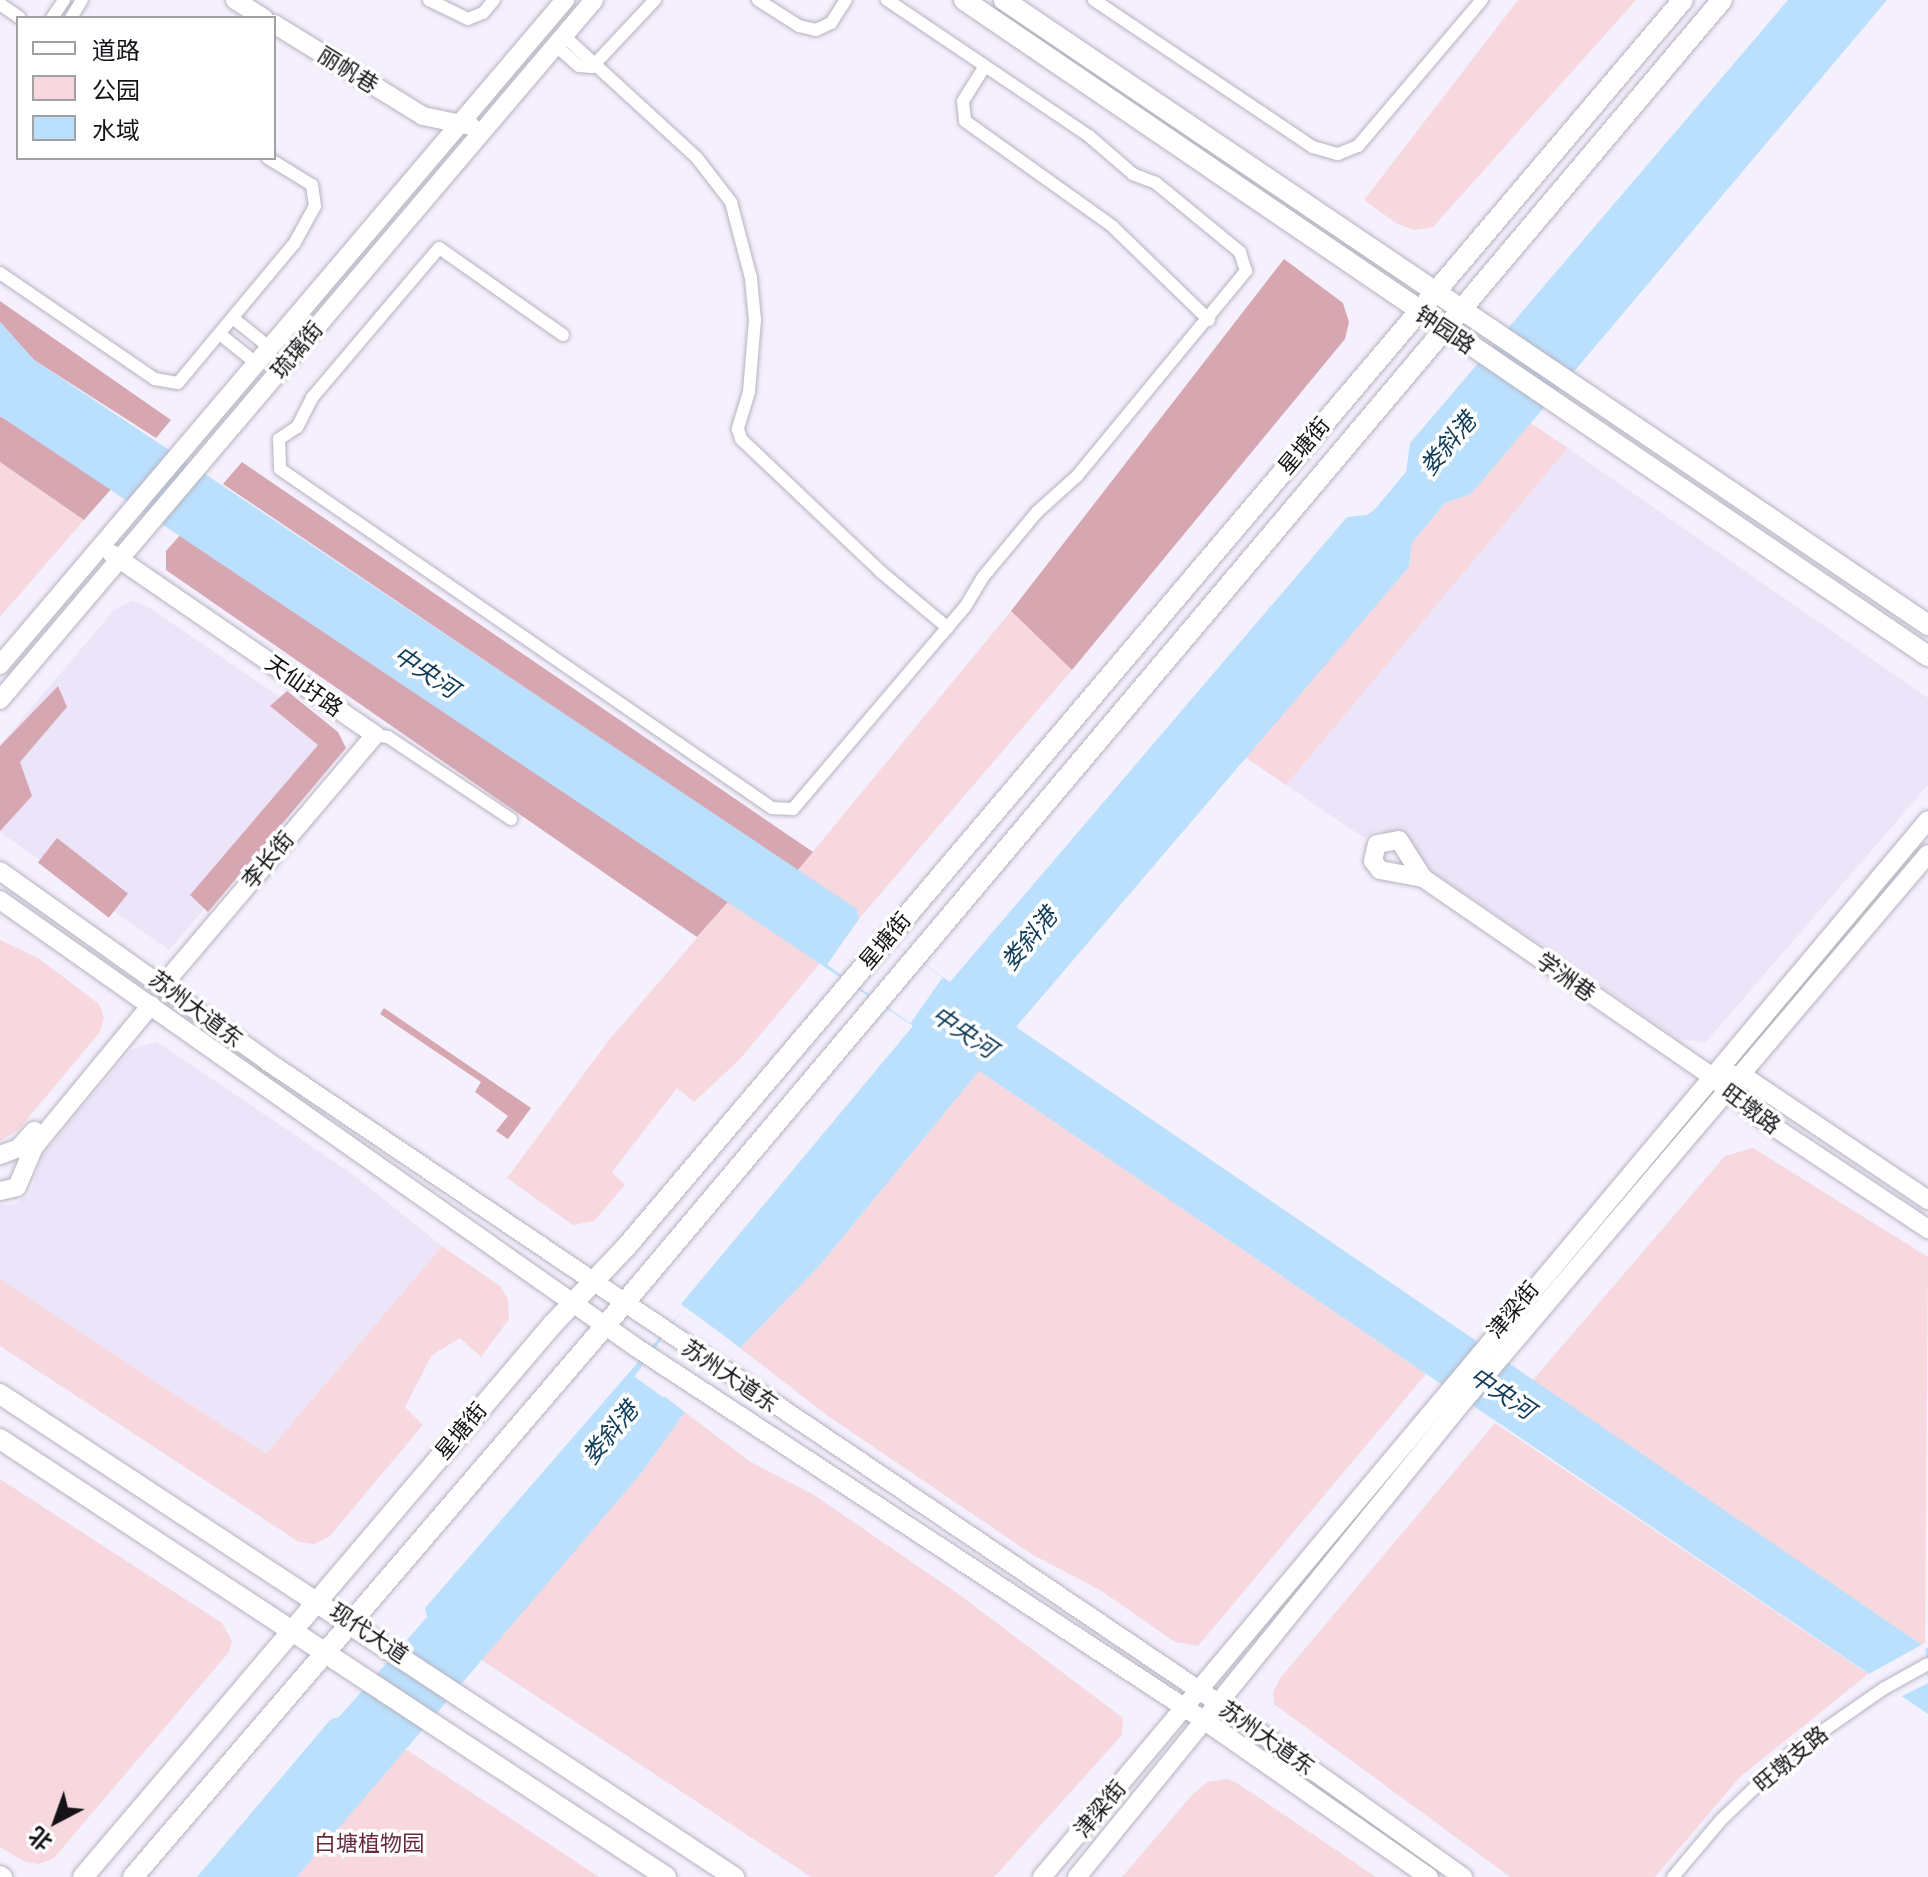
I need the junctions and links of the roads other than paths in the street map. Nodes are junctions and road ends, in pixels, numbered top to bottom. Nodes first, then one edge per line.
1 (235, 0) edge
2 (429, 0) edge
3 (494, 0) edge
4 (565, 0) edge
5 (594, 0) edge
6 (655, 0) edge
7 (758, 0) edge
8 (846, 0) edge
9 (887, 0) edge
10 (964, 0) edge
11 (1004, 0) edge
12 (1094, 0) edge
13 (1482, 0) edge
14 (1683, 0) edge
15 (1722, 0) edge
16 (0, 4) edge
17 (17, 16) edge
18 (261, 16) edge
19 (276, 25) edge
20 (560, 41) junction
21 (985, 66) junction
22 (592, 67) junction
23 (423, 116) junction
24 (464, 121) junction
25 (483, 133) junction
26 (440, 148) junction
27 (271, 160) edge
28 (456, 163) junction
29 (0, 273) edge
30 (1436, 291) junction
31 (1463, 309) junction
32 (1418, 312) junction
33 (234, 319) junction
34 (1209, 320) junction
35 (1444, 330) junction
36 (221, 335) junction
37 (563, 335) dead end
38 (269, 347) junction
39 (256, 363) junction
40 (100, 545) junction
41 (119, 559) junction
42 (1928, 625) edge
43 (948, 628) junction
44 (1928, 656) edge
45 (0, 665) edge
46 (0, 700) edge
47 (375, 735) junction
48 (511, 819) dead end
49 (1928, 820) edge
50 (1928, 854) edge
51 (0, 871) edge
52 (1423, 878) dead end
53 (0, 900) edge
54 (162, 986) junction
55 (147, 1002) junction
56 (1710, 1075) junction
57 (1742, 1075) junction
58 (1725, 1093) junction
59 (0, 1155) edge
60 (0, 1191) edge
61 (1928, 1200) edge
62 (1928, 1229) edge
63 (592, 1282) junction
64 (572, 1302) junction
65 (623, 1304) junction
66 (605, 1326) junction
67 (0, 1394) edge
68 (0, 1439) edge
69 (319, 1600) junction
70 (353, 1622) junction
71 (292, 1631) junction
72 (326, 1654) junction
73 (1928, 1664) edge
74 (1199, 1691) junction
75 (1218, 1703) junction
76 (1185, 1708) junction
77 (1205, 1721) junction
78 (83, 1877) edge
79 (133, 1877) edge
80 (666, 1877) edge
81 (734, 1877) edge
82 (1042, 1877) edge
83 (1077, 1877) edge
84 (1429, 1877) edge
85 (1463, 1877) edge
86 (1673, 1877) edge

1 - 18 main road
2 - 3 street
4 - 24 main road, 琉璃街
5 - 20 main road, 琉璃街
6 - 22 street
7 - 8 street
9 - 21 street
10 - 32 main road, 钟园路
11 - 30 main road, 钟园路
12 - 13 street
14 - 30 main road, 星塘街
15 - 31 main road, 星塘街
16 - 17 street
19 - 23 main road, 丽帆巷
20 - 22 street
20 - 25 main road, 琉璃街
21 - 34 street
21 - 34 street
22 - 43 street
23 - 24 main road, 丽帆巷
23 - 26 main road
24 - 25 main road, 丽帆巷
24 - 26 main road, 琉璃街
25 - 28 main road, 琉璃街
26 - 28 main road
26 - 38 main road, 琉璃街
27 - 33 street
28 - 41 main road, 琉璃街
29 - 36 street
30 - 31 main road, 钟园路
30 - 32 main road, 星塘街
31 - 35 main road, 星塘街
31 - 42 main road, 钟园路
32 - 35 main road, 钟园路
32 - 63 main road, 星塘街
33 - 36 street
33 - 38 street
34 - 43 street
35 - 44 main road, 钟园路
35 - 65 main road, 星塘街
36 - 39 street
37 - 43 street
38 - 39 main road, 琉璃街
39 - 40 main road, 琉璃街
40 - 41 main road, 天仙圩路
40 - 45 main road, 琉璃街
41 - 46 main road, 琉璃街
41 - 47 main road, 天仙圩路
47 - 48 street, 天仙圩路
47 - 54 main road, 李长街
49 - 56 main road, 津梁街
50 - 57 main road, 津梁街
51 - 54 main road, 苏州大道东
52 - 56 main road, 学洲巷
53 - 55 main road, 苏州大道东
54 - 63 main road, 苏州大道东
55 - 59 main road
55 - 60 main road
55 - 64 main road, 苏州大道东
56 - 57 main road, 旺墩路
56 - 58 main road, 旺墩路
56 - 74 main road, 津梁街
57 - 58 main road, 津梁街
57 - 61 main road, 旺墩路
58 - 62 main road, 旺墩路
58 - 75 main road, 津梁街
63 - 64 main road, 星塘街
63 - 65 main road, 苏州大道东
64 - 66 main road, 苏州大道东
64 - 69 main road, 星塘街
65 - 66 main road, 星塘街
65 - 74 main road, 苏州大道东
66 - 70 main road, 星塘街
66 - 76 main road, 苏州大道东
67 - 69 main road, 现代大道
68 - 71 main road, 现代大道
69 - 70 main road, 现代大道
69 - 71 main road, 星塘街
70 - 72 main road, 星塘街
70 - 81 main road, 现代大道
71 - 72 main road, 现代大道
71 - 78 main road, 星塘街
72 - 79 main road, 星塘街
72 - 80 main road, 现代大道
73 - 86 street, 旺墩支路
74 - 75 main road, 苏州大道东
74 - 76 main road, 津梁街
75 - 77 main road, 津梁街
75 - 85 main road, 苏州大道东
76 - 77 main road, 苏州大道东
76 - 82 main road, 津梁街
77 - 83 main road, 津梁街
77 - 84 main road, 苏州大道东

